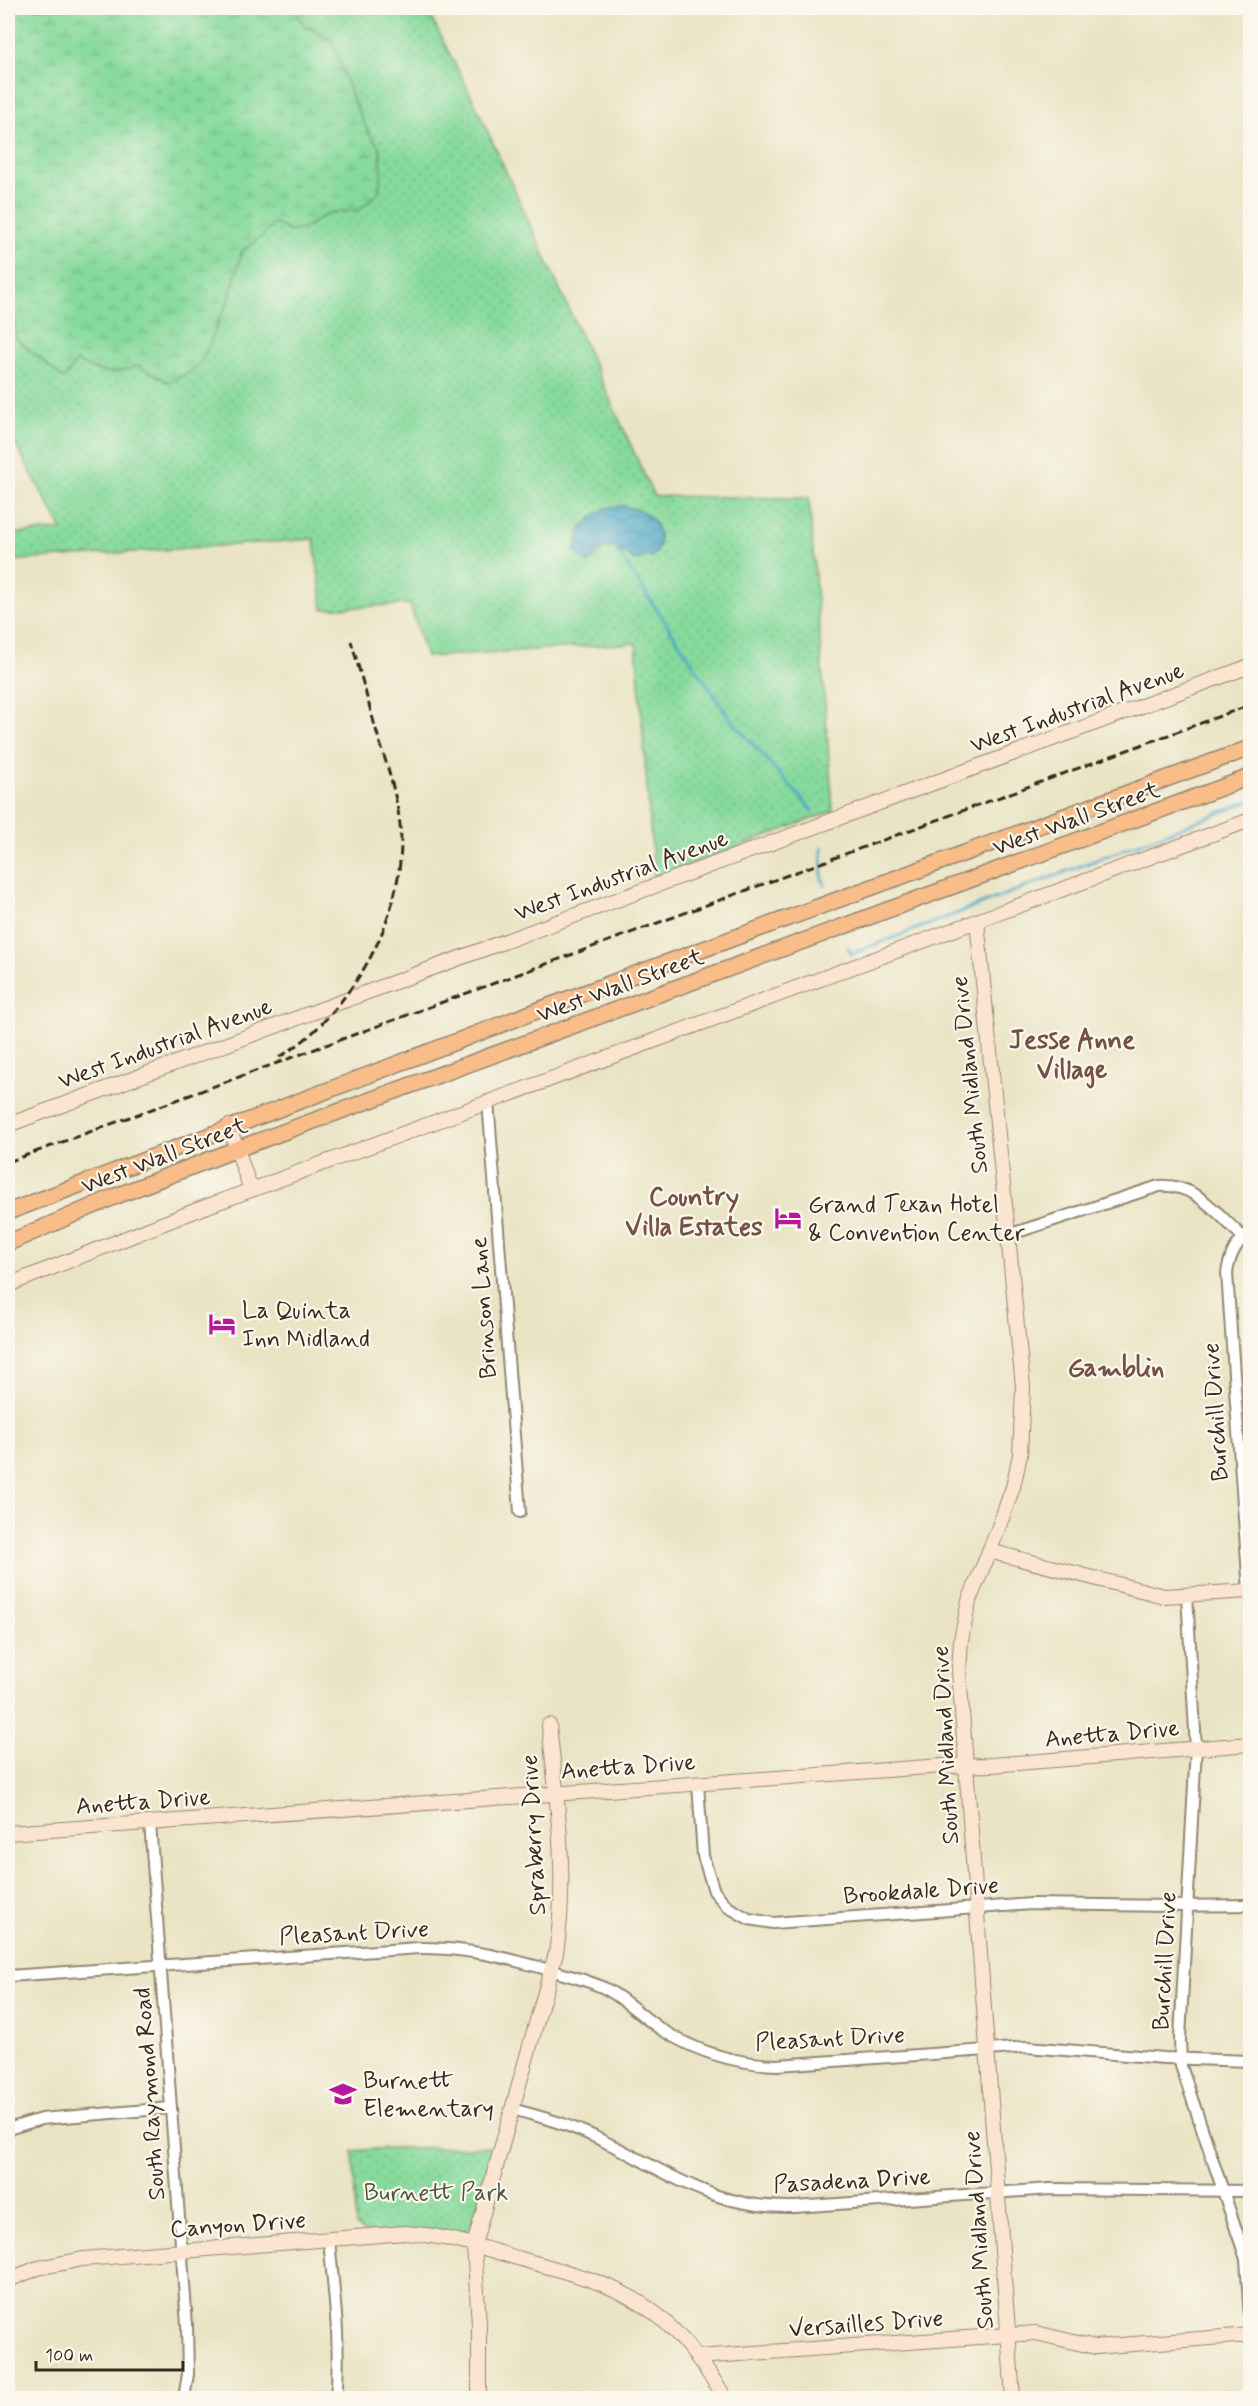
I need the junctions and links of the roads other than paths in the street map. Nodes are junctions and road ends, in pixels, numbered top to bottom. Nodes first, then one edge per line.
1 (1251, 666) edge
2 (1251, 748) edge
3 (1251, 777) edge
4 (1251, 820) edge
5 (977, 921) junction
6 (488, 1101) junction
7 (8, 1125) edge
8 (229, 1126) junction
9 (237, 1149) junction
10 (252, 1190) junction
11 (8, 1212) edge
12 (1247, 1234) edge
13 (1008, 1235) junction
14 (8, 1243) edge
15 (8, 1285) edge
16 (520, 1512) dead end
17 (989, 1551) junction
18 (1250, 1591) edge
19 (1187, 1595) junction
20 (549, 1725) dead end
21 (1251, 1744) edge
22 (1196, 1748) junction
23 (966, 1766) junction
24 (698, 1784) junction
25 (555, 1793) junction
26 (150, 1823) junction
27 (8, 1833) edge
28 (1251, 1905) edge
29 (1188, 1906) junction
30 (976, 1907) junction
31 (160, 1965) junction
32 (551, 1971) junction
33 (8, 1976) edge
34 (987, 2049) junction
35 (1181, 2058) junction
36 (1251, 2061) edge
37 (171, 2108) junction
38 (512, 2109) junction
39 (8, 2129) edge
40 (1223, 2191) junction
41 (1251, 2191) edge
42 (998, 2192) junction
43 (329, 2240) junction
44 (474, 2245) junction
45 (182, 2250) junction
46 (8, 2280) edge
47 (1251, 2318) edge
48 (1008, 2335) junction
49 (1251, 2335) edge
50 (698, 2358) junction
51 (184, 2398) edge
52 (336, 2398) edge
53 (479, 2398) edge
54 (724, 2398) edge
55 (1013, 2398) edge

1 - 7 street, West Industrial Avenue
2 - 8 main road, West Wall Street
3 - 9 main road, West Wall Street
4 - 5 street
5 - 6 street
5 - 13 street, South Midland Drive
6 - 10 street
6 - 16 street, Brinson Lane
8 - 9 street
8 - 11 main road, West Wall Street
9 - 10 street
9 - 14 main road, West Wall Street
10 - 15 street
12 - 13 street
12 - 18 street, Burchill Drive
13 - 17 street, South Midland Drive
17 - 19 street
17 - 23 street, South Midland Drive
18 - 19 street
19 - 22 street, Burchill Drive
20 - 25 street, Spraberry Drive
21 - 22 street, Anetta Drive
22 - 23 street, Anetta Drive
22 - 29 street, Burchill Drive
23 - 24 street, Anetta Drive
23 - 30 street, South Midland Drive
24 - 25 street, Anetta Drive
24 - 30 street, Brookdale Drive
25 - 26 street, Anetta Drive
25 - 32 street, Spraberry Drive
26 - 27 street, Anetta Drive
26 - 31 street, South Raymond Road
28 - 29 street, Brookdale Drive
29 - 30 street, Brookdale Drive
29 - 35 street, Burchill Drive
30 - 34 street, South Midland Drive
31 - 32 street, Pleasant Drive
31 - 33 street, Pleasant Drive
31 - 37 street, South Raymond Road
32 - 34 street, Pleasant Drive
32 - 38 street, Spraberry Drive
34 - 35 street, Pleasant Drive
34 - 42 street, South Midland Drive
35 - 36 street, Pleasant Drive
35 - 40 street, Burchill Drive
37 - 39 street
37 - 45 street, South Raymond Road
38 - 42 street, Pasadena Drive
38 - 44 street, Spraberry Drive
40 - 41 street, Pasadena Drive
40 - 42 street, Pasadena Drive
40 - 47 street, Burchill Drive
42 - 48 street, South Midland Drive
43 - 44 street, Canyon Drive
43 - 45 street, Canyon Drive
43 - 52 street
44 - 50 street, Canyon Drive
44 - 53 street, Spraberry Drive
45 - 46 street, Canyon Drive
45 - 51 street, South Raymond Road
48 - 49 street, Versailles Drive
48 - 50 street, Versailles Drive
48 - 55 street, South Midland Drive
50 - 54 street, Canyon Drive

